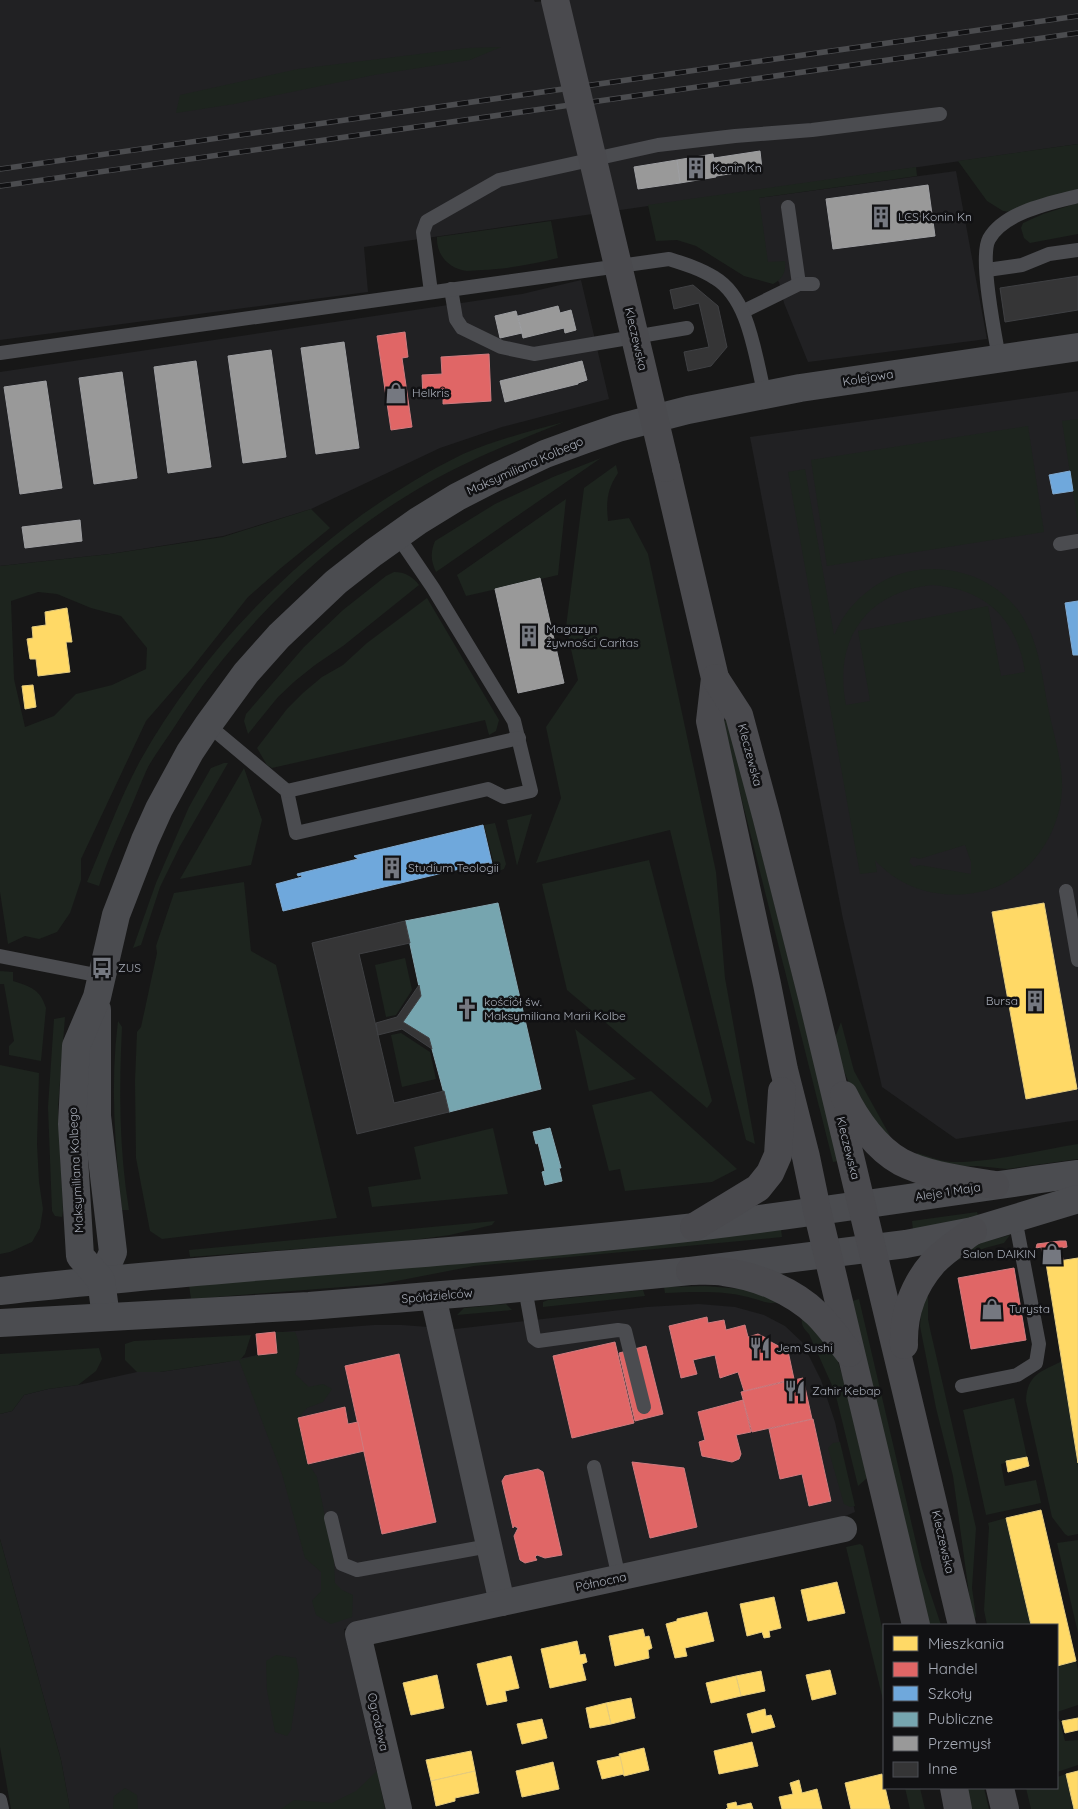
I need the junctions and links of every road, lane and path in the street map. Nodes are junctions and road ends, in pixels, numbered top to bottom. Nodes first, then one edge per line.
1 (555, 0) edge
2 (940, 114) dead end
3 (1078, 196) edge
4 (788, 207) dead end
5 (1078, 250) edge
6 (987, 270) junction
7 (451, 289) junction
8 (431, 292) junction
9 (744, 311) junction
10 (687, 328) dead end
11 (1078, 347) edge
12 (0, 353) edge
13 (999, 358) junction
14 (765, 395) junction
15 (659, 417) joint
16 (397, 535) junction
17 (1078, 541) edge
18 (1060, 544) dead end
19 (715, 678) junction
20 (208, 725) junction
21 (519, 738) junction
22 (287, 791) junction
23 (1066, 892) dead end
24 (0, 956) edge
25 (1078, 960) edge
26 (99, 987) junction
27 (826, 1058) junction
28 (784, 1070) junction
29 (1078, 1174) edge
30 (995, 1185) junction
31 (1078, 1199) edge
32 (862, 1204) junction
33 (817, 1210) junction
34 (1015, 1218) junction
35 (694, 1227) junction
36 (973, 1231) junction
37 (872, 1248) junction
38 (828, 1254) junction
39 (690, 1271) junction
40 (101, 1280) junction
41 (525, 1288) junction
42 (0, 1291) edge
43 (433, 1296) junction
44 (106, 1318) junction
45 (0, 1323) edge
46 (854, 1360) junction
47 (962, 1386) dead end
48 (906, 1387) junction
49 (644, 1407) dead end
50 (594, 1467) dead end
51 (331, 1518) dead end
52 (844, 1529) dead end
53 (489, 1546) junction
54 (619, 1578) junction
55 (502, 1603) junction
56 (916, 1624) edge
57 (962, 1624) edge
58 (358, 1634) joint
59 (954, 1789) edge
60 (1000, 1789) edge
61 (0, 1800) edge
62 (2, 1809) edge
63 (399, 1809) edge
64 (958, 1809) edge
65 (1005, 1809) edge

1 - 19 main road, Kleczewska, bridge
2 - 8 lane
3 - 6 lane
4 - 9 lane
5 - 6 lane
6 - 13 lane
7 - 8 lane
7 - 9 lane
7 - 10 lane
8 - 12 lane
9 - 14 lane
11 - 13 street, Kolejowa
13 - 14 street, Kolejowa
14 - 15 street, Kolejowa
15 - 16 street, Maksymiliana Kolbego
16 - 20 street, Maksymiliana Kolbego
16 - 21 lane
17 - 18 lane
19 - 27 main road, Kleczewska
19 - 28 main road, Kleczewska
20 - 22 lane
20 - 26 street, Maksymiliana Kolbego
21 - 22 lane
21 - 22 lane
23 - 25 lane
24 - 26 lane
26 - 40 street, Maksymiliana Kolbego
27 - 30 main road
27 - 32 main road, Kleczewska
28 - 33 main road, Kleczewska
28 - 35 main road
29 - 30 street, Aleje 1 Maja
30 - 32 street, Aleje 1 Maja
31 - 34 street
32 - 33 street, Aleje 1 Maja
32 - 37 main road, Kleczewska
33 - 35 street
33 - 38 main road, Kleczewska
34 - 36 street
34 - 47 lane
35 - 40 street
36 - 37 street
36 - 48 main road
37 - 38 street, Spółdzielców
37 - 48 main road, Kleczewska
38 - 39 street, Spółdzielców
38 - 46 main road, Kleczewska
39 - 41 street, Spółdzielców
39 - 46 main road
40 - 42 street
40 - 44 street
41 - 43 street, Spółdzielców
41 - 49 lane
43 - 44 street, Spółdzielców
43 - 53 street
44 - 45 street, Spółdzielców
46 - 56 main road, Kleczewska
48 - 57 main road, Kleczewska
50 - 54 lane
51 - 53 lane
52 - 54 street, Północna
53 - 55 street
54 - 55 street, Północna
55 - 58 street, Północna
58 - 63 street, Ogrodowa
59 - 64 main road
60 - 65 main road
61 - 62 lane

